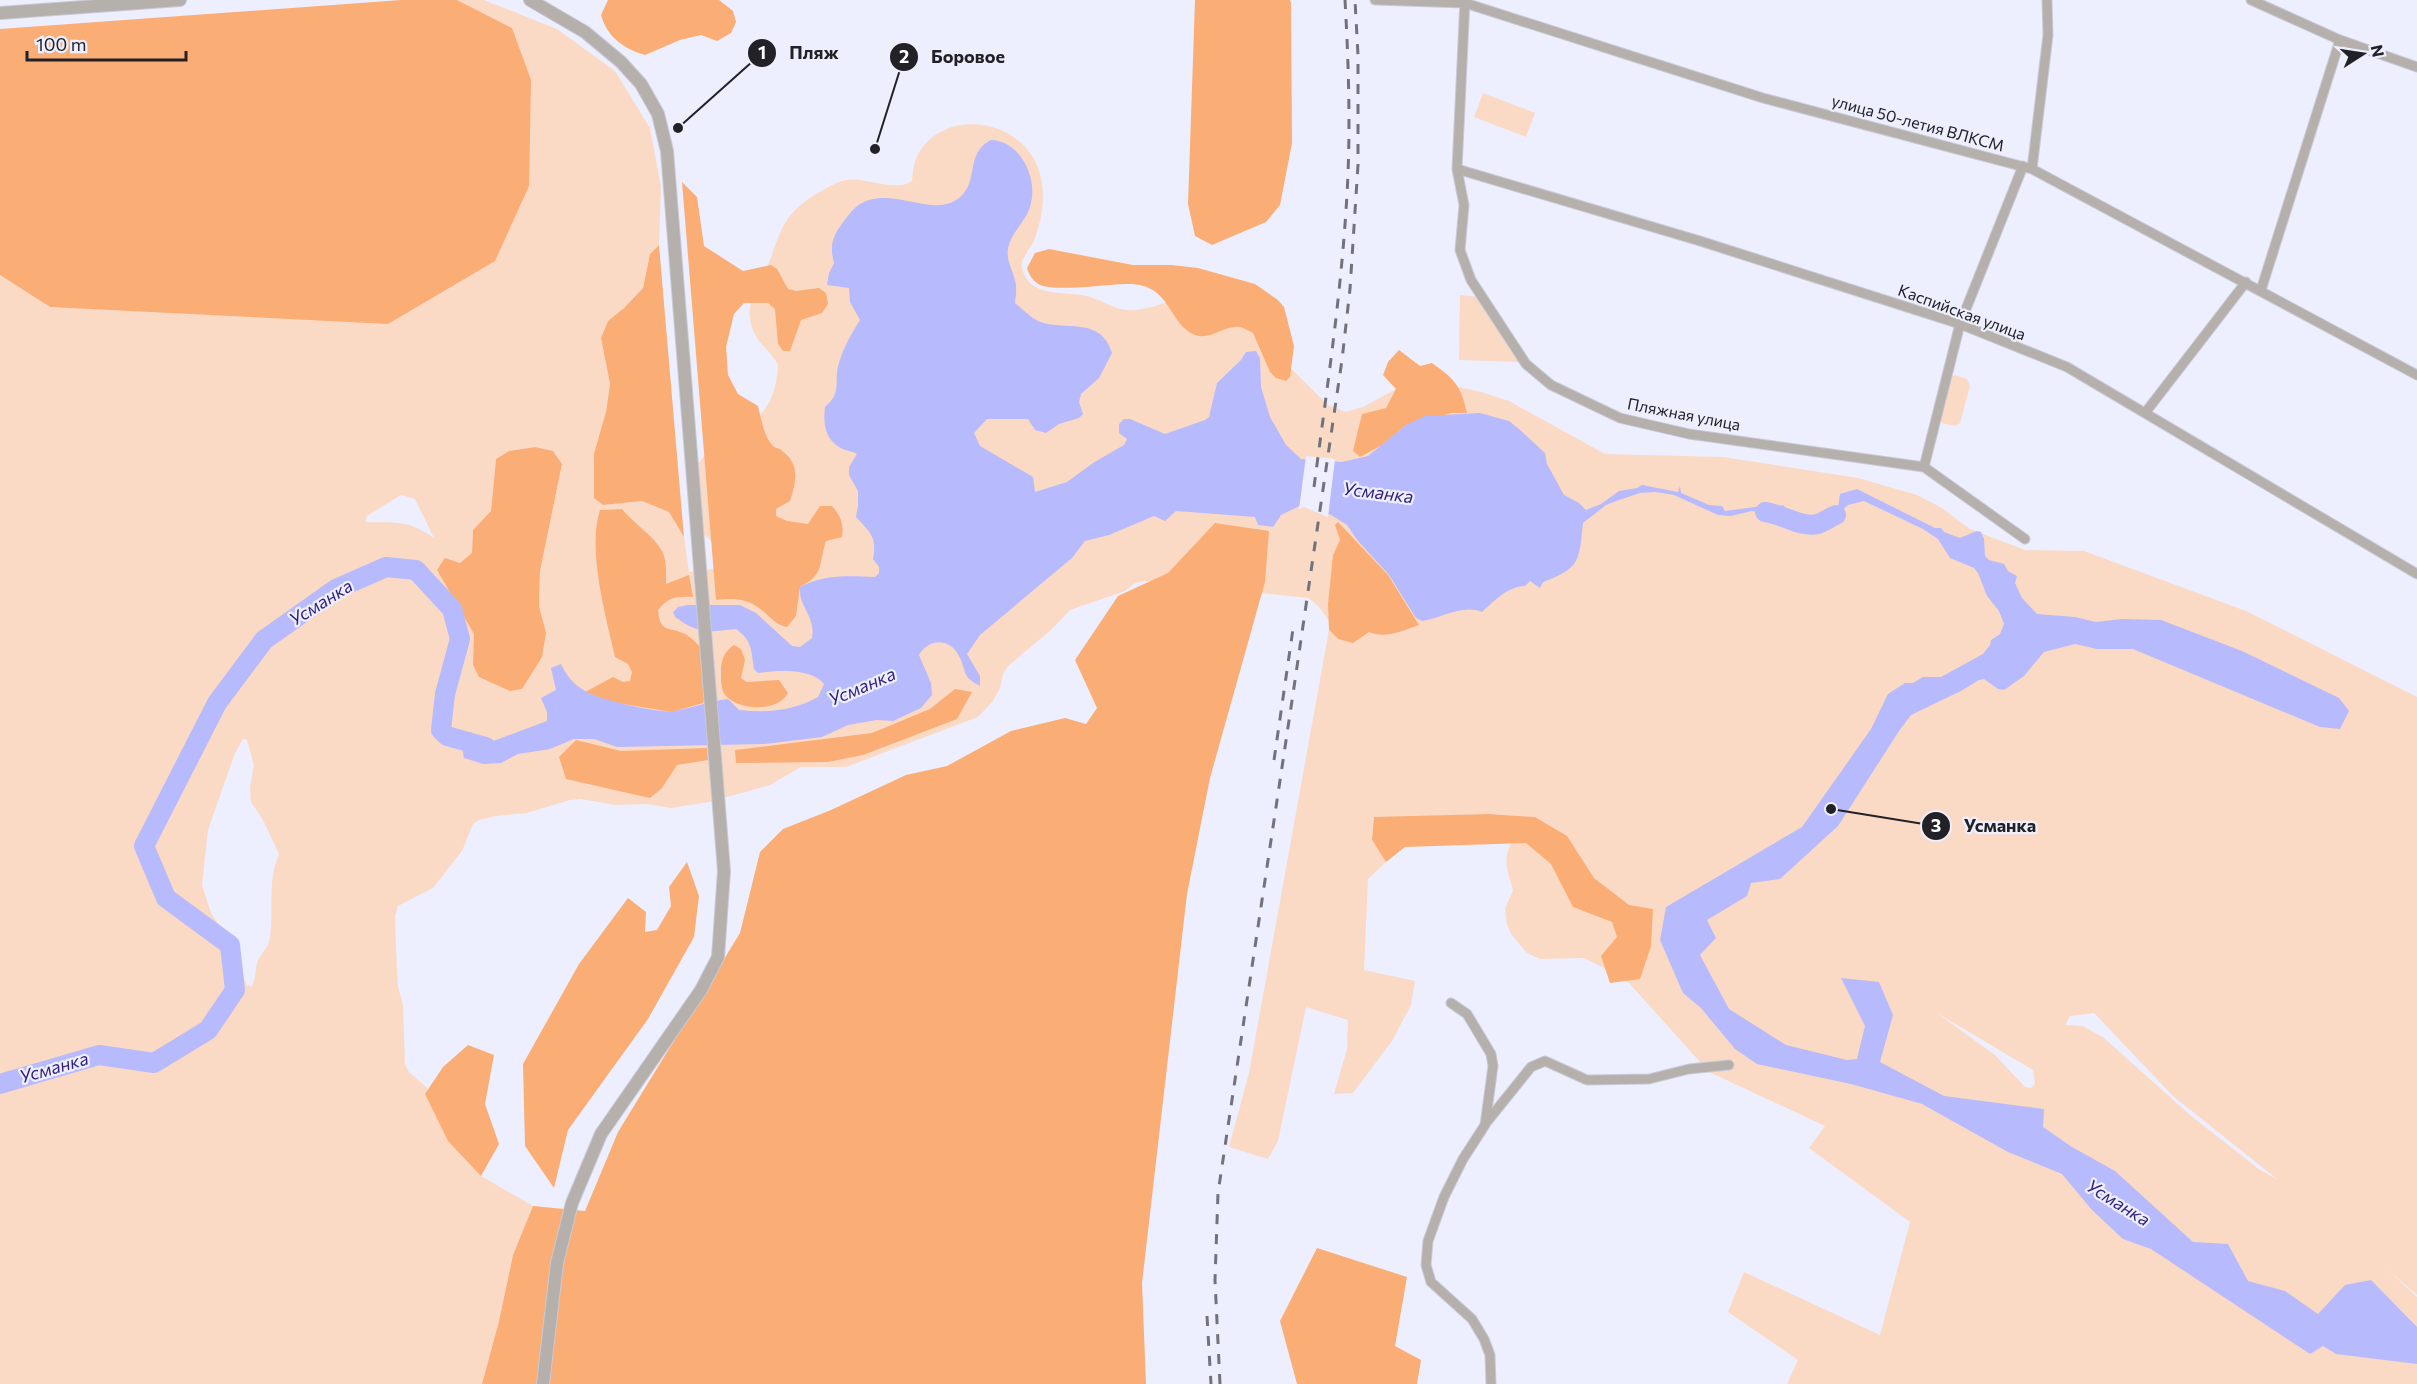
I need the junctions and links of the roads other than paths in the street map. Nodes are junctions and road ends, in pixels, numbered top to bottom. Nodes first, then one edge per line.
1 (180, 0) edge
2 (530, 0) edge
3 (1375, 0) edge
4 (2047, 0) edge
5 (2251, 0) edge
6 (1465, 2) edge
7 (0, 13) edge
8 (2340, 40) junction
9 (2417, 67) edge
10 (2028, 167) junction
11 (1457, 170) junction
12 (2246, 282) junction
13 (2260, 290) junction
14 (1960, 324) junction
15 (2417, 375) edge
16 (2145, 413) junction
17 (1924, 467) junction
18 (2025, 539) dead end
19 (2417, 574) edge
20 (1451, 1003) dead end
21 (1729, 1065) dead end
22 (1485, 1125) junction
23 (543, 1384) edge
24 (1491, 1384) edge

1 - 7 street
2 - 23 street
3 - 6 street, улица 50-летия ВЛКСМ
4 - 10 street
5 - 8 street
6 - 10 street, улица 50-летия ВЛКСМ
6 - 11 street, Пляжная улица
8 - 9 street
8 - 13 street
10 - 12 street, улица 50-летия ВЛКСМ
10 - 14 street
11 - 14 street, Каспийская улица
11 - 17 street, Пляжная улица
12 - 13 street, улица 50-летия ВЛКСМ
12 - 16 street
13 - 15 street, улица 50-летия ВЛКСМ
14 - 16 street, Каспийская улица
14 - 17 street
16 - 19 street, Каспийская улица
17 - 18 street, Пляжная улица
20 - 22 street
21 - 22 street
22 - 24 street

